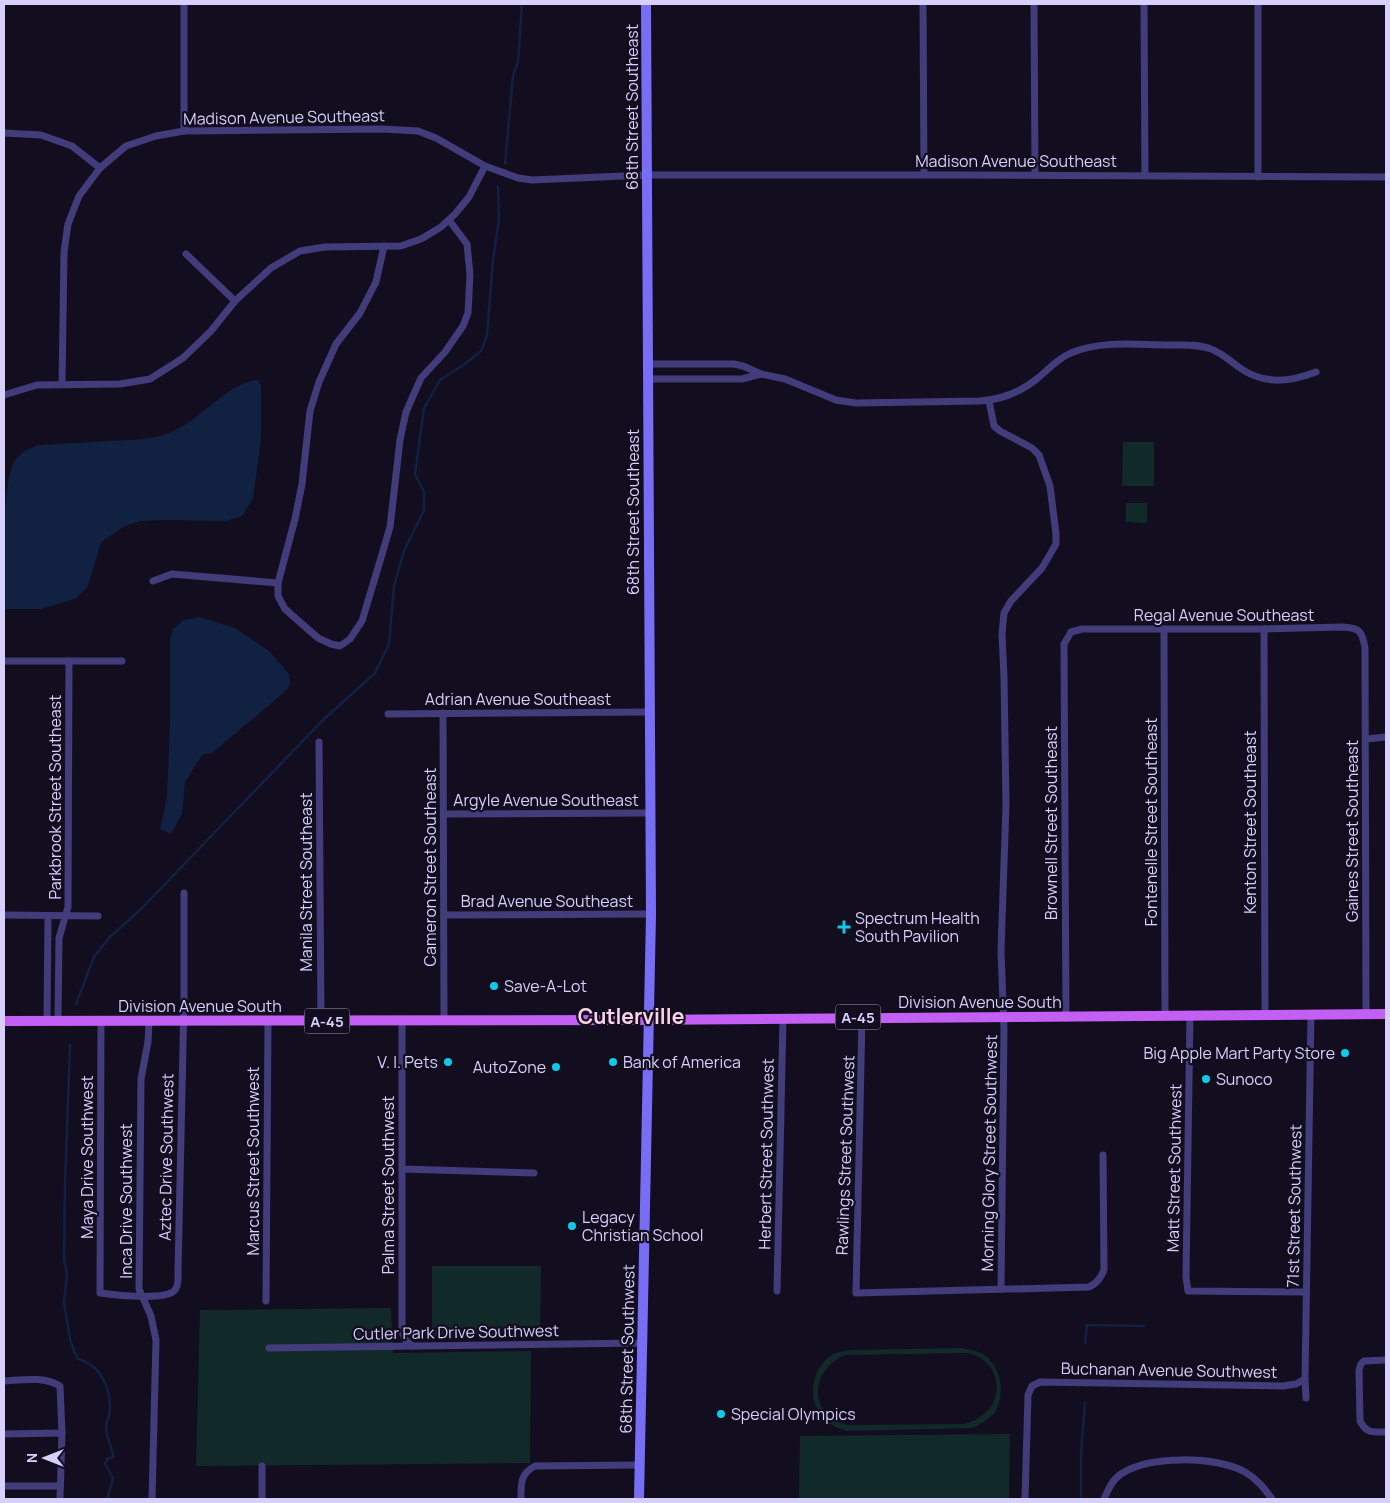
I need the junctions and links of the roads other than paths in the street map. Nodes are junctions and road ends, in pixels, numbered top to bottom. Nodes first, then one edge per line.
1 (184, 4) edge
2 (646, 4) edge
3 (923, 4) edge
4 (1034, 4) edge
5 (1144, 4) edge
6 (1258, 4) edge
7 (184, 131) junction
8 (4, 133) edge
9 (485, 166) junction
10 (100, 168) junction
11 (646, 175) junction
12 (924, 175) junction
13 (1035, 175) junction
14 (1145, 175) junction
15 (1258, 177) junction
16 (1386, 177) edge
17 (449, 220) junction
18 (384, 246) junction
19 (186, 254) dead end
20 (234, 301) junction
21 (647, 364) junction
22 (1316, 372) dead end
23 (761, 374) junction
24 (647, 379) junction
25 (62, 384) junction
26 (4, 395) edge
27 (989, 401) junction
28 (153, 581) dead end
29 (278, 584) junction
30 (1164, 629) junction
31 (1264, 629) junction
32 (1071, 632) joint
33 (1365, 648) joint
34 (4, 661) edge
35 (69, 661) junction
36 (122, 662) dead end
37 (649, 712) junction
38 (443, 713) junction
39 (388, 714) dead end
40 (1386, 737) edge
41 (1366, 738) junction
42 (319, 742) dead end
43 (444, 814) junction
44 (649, 814) junction
45 (184, 893) dead end
46 (651, 914) junction
47 (4, 915) edge
48 (444, 915) junction
49 (48, 916) junction
50 (66, 916) junction
51 (98, 916) dead end
52 (1311, 1014) junction
53 (1366, 1014) junction
54 (1386, 1014) edge
55 (1165, 1015) junction
56 (1190, 1015) junction
57 (1264, 1015) junction
58 (1066, 1016) junction
59 (1003, 1017) junction
60 (783, 1018) junction
61 (862, 1018) junction
62 (402, 1020) junction
63 (444, 1020) junction
64 (650, 1020) junction
65 (4, 1021) edge
66 (47, 1021) junction
67 (58, 1021) junction
68 (101, 1021) junction
69 (149, 1021) junction
70 (182, 1021) junction
71 (268, 1021) junction
72 (321, 1021) junction
73 (1103, 1155) dead end
74 (402, 1169) junction
75 (534, 1173) dead end
76 (1001, 1289) junction
77 (777, 1290) dead end
78 (1306, 1292) junction
79 (141, 1295) junction
80 (266, 1301) dead end
81 (643, 1343) junction
82 (413, 1346) junction
83 (269, 1348) dead end
84 (1386, 1360) edge
85 (1305, 1379) junction
86 (4, 1381) edge
87 (1306, 1398) dead end
88 (1386, 1432) edge
89 (62, 1433) junction
90 (4, 1434) edge
91 (640, 1465) junction
92 (262, 1466) dead end
93 (4, 1486) edge
94 (60, 1486) junction
95 (60, 1499) edge
96 (152, 1499) edge
97 (262, 1499) edge
98 (521, 1499) edge
99 (639, 1499) edge
100 (1026, 1499) edge
101 (1104, 1499) edge
102 (1272, 1499) edge

1 - 7 street
2 - 11 main road, 68th Street Southeast
3 - 12 street
4 - 13 street
5 - 14 street
6 - 15 street
7 - 9 street, Madison Avenue Southeast
7 - 10 street, Madison Avenue Southeast
8 - 10 street
9 - 11 street, Madison Avenue Southeast
9 - 17 street
10 - 25 street, Madison Avenue Southeast
11 - 12 street, Madison Avenue Southeast
11 - 21 main road, 68th Street Southeast
12 - 13 street, Madison Avenue Southeast
13 - 14 street, Madison Avenue Southeast
14 - 15 street, Madison Avenue Southeast
15 - 16 street, Madison Avenue Southeast
17 - 18 street
17 - 29 street
18 - 20 street
18 - 29 street
19 - 20 street
20 - 25 street
21 - 23 street
21 - 24 main road, 68th Street Southeast
22 - 27 street
23 - 24 street
23 - 27 street
24 - 37 main road, 68th Street Southeast
25 - 26 street
27 - 59 street, Morning Glory Street Southwest
28 - 29 street
30 - 31 street, Regal Avenue Southeast
30 - 32 street, Regal Avenue Southeast
30 - 55 street, Fontenelle Street Southeast
31 - 33 street, Regal Avenue Southeast
31 - 57 street, Kenton Street Southeast
32 - 58 street, Brownell Street Southeast
33 - 41 street, Gaines Street Southeast
34 - 35 street
35 - 36 street
35 - 50 street, Parkbrook Street Southeast
37 - 38 street, Adrian Avenue Southeast
37 - 44 main road, 68th Street Southeast
38 - 39 street, Adrian Avenue Southeast
38 - 43 street, Cameron Street Southeast
40 - 41 street
41 - 53 street, Gaines Street Southeast
42 - 72 street, Manila Street Southeast
43 - 44 street, Argyle Avenue Southeast
43 - 48 street, Cameron Street Southeast
44 - 46 main road, 68th Street Southeast
45 - 70 street, Aztec Drive Southwest
46 - 48 street, Brad Avenue Southeast
46 - 64 main road, 68th Street Southeast
47 - 49 street
48 - 63 street, Cameron Street Southeast
49 - 50 street
49 - 66 street
50 - 51 street
50 - 67 street, Parkbrook Street Southeast
52 - 53 main road, Division Avenue South / A-45
52 - 57 main road, Division Avenue South / A-45
52 - 78 street, 71st Street Southwest
53 - 54 main road, Division Avenue South / A-45
55 - 56 main road, Division Avenue South / A-45
55 - 58 main road, Division Avenue South / A-45
56 - 57 main road, Division Avenue South / A-45
56 - 78 street, Matt Street Southwest
58 - 59 main road, Division Avenue South / A-45
59 - 61 main road, Division Avenue South / A-45
59 - 76 street, Morning Glory Street Southwest
60 - 61 main road, Division Avenue South / A-45
60 - 64 main road, Division Avenue South / A-45
60 - 77 street, Herbert Street Southwest
61 - 76 street, Rawlings Street Southwest
62 - 63 main road, Division Avenue South / A-45
62 - 72 main road, Division Avenue South / A-45
62 - 74 street, Palma Street Southwest
63 - 64 main road, Division Avenue South / A-45
64 - 81 main road, 68th Street Southwest
65 - 66 main road, Division Avenue South / A-45
66 - 67 main road, Division Avenue South / A-45
67 - 68 main road, Division Avenue South / A-45
68 - 69 main road, Division Avenue South / A-45
68 - 79 street, Maya Drive Southwest
69 - 70 main road, Division Avenue South / A-45
69 - 79 street, Inca Drive Southwest
70 - 71 main road, Division Avenue South / A-45
70 - 79 street, Aztec Drive Southwest
71 - 72 main road, Division Avenue South / A-45
71 - 80 street, Marcus Street Southwest
73 - 76 street
74 - 75 street
74 - 82 street, Palma Street Southwest
78 - 85 street, 71st Street Southwest
79 - 96 street, Inca Drive Southwest
81 - 82 street, Cutler Park Drive Southwest
81 - 91 main road, 68th Street Southwest
82 - 83 street, Cutler Park Drive Southwest
84 - 88 street
85 - 87 street, 71st Street Southwest
85 - 100 street, Buchanan Avenue Southwest
86 - 89 street
89 - 90 street
89 - 94 street
91 - 98 street
91 - 99 main road, 68th Street Southwest
92 - 97 street
93 - 94 street
94 - 95 street
101 - 102 street

